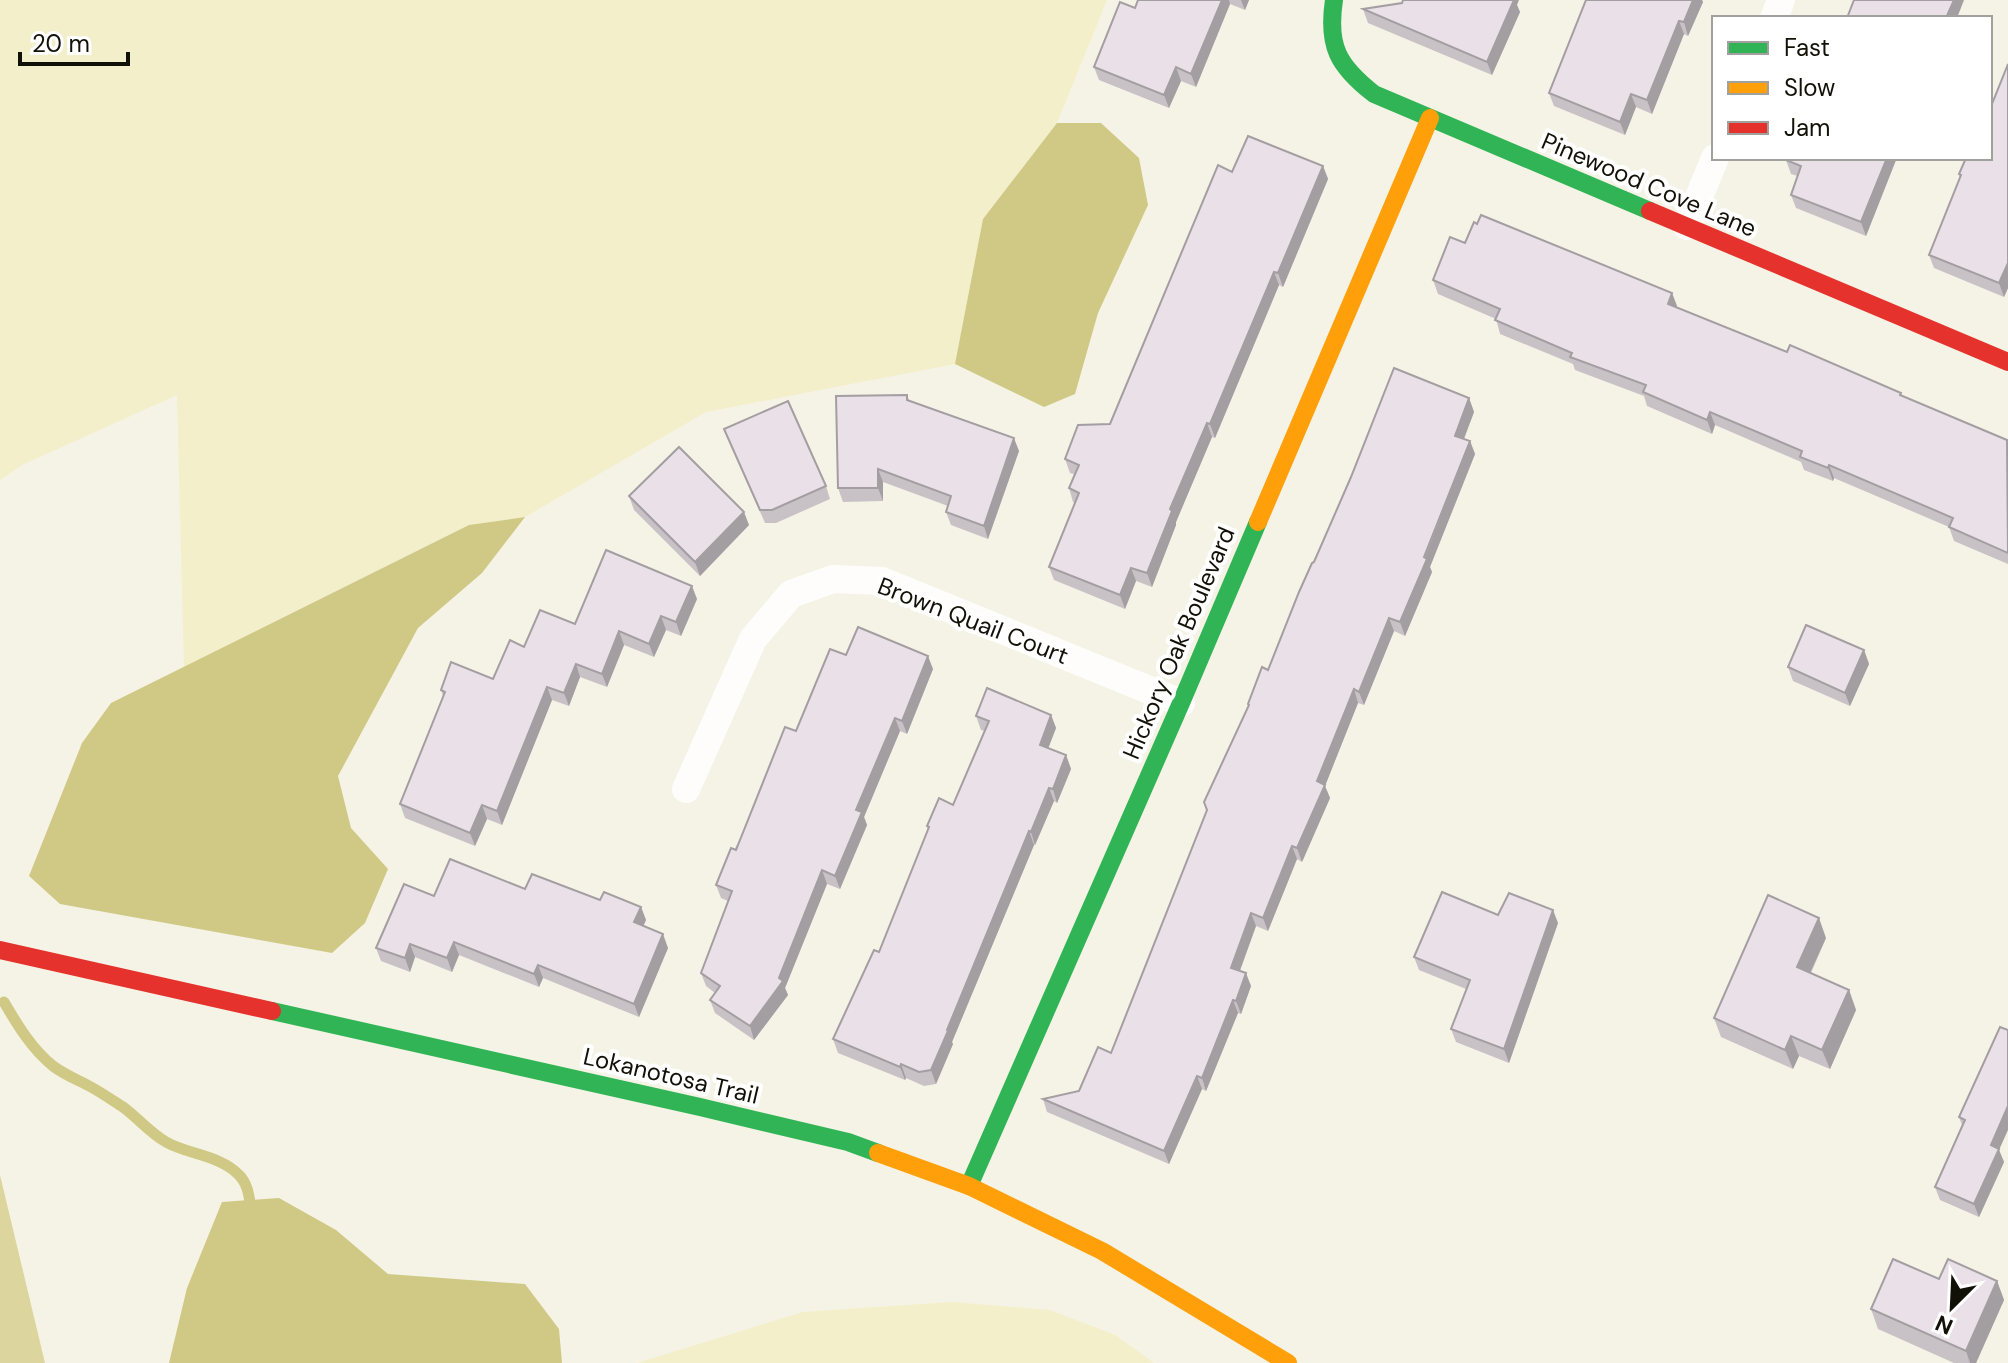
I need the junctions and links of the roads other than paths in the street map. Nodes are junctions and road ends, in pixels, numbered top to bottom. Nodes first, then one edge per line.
1 (1334, 0) edge
2 (1430, 118) junction
3 (1714, 160) edge
4 (1687, 226) junction
5 (2008, 362) edge
6 (1181, 703) junction
7 (686, 789) dead end
8 (0, 950) edge
9 (969, 1186) junction
10 (1288, 1363) edge

1 - 2 street, Pinewood Cove Lane
2 - 4 street, Pinewood Cove Lane
2 - 6 street, Hickory Oak Boulevard
3 - 4 street
4 - 5 street, Pinewood Cove Lane
6 - 7 street, Brown Quail Court
6 - 9 street, Hickory Oak Boulevard
8 - 9 street, Lokanotosa Trail
9 - 10 street, Lokanotosa Trail

